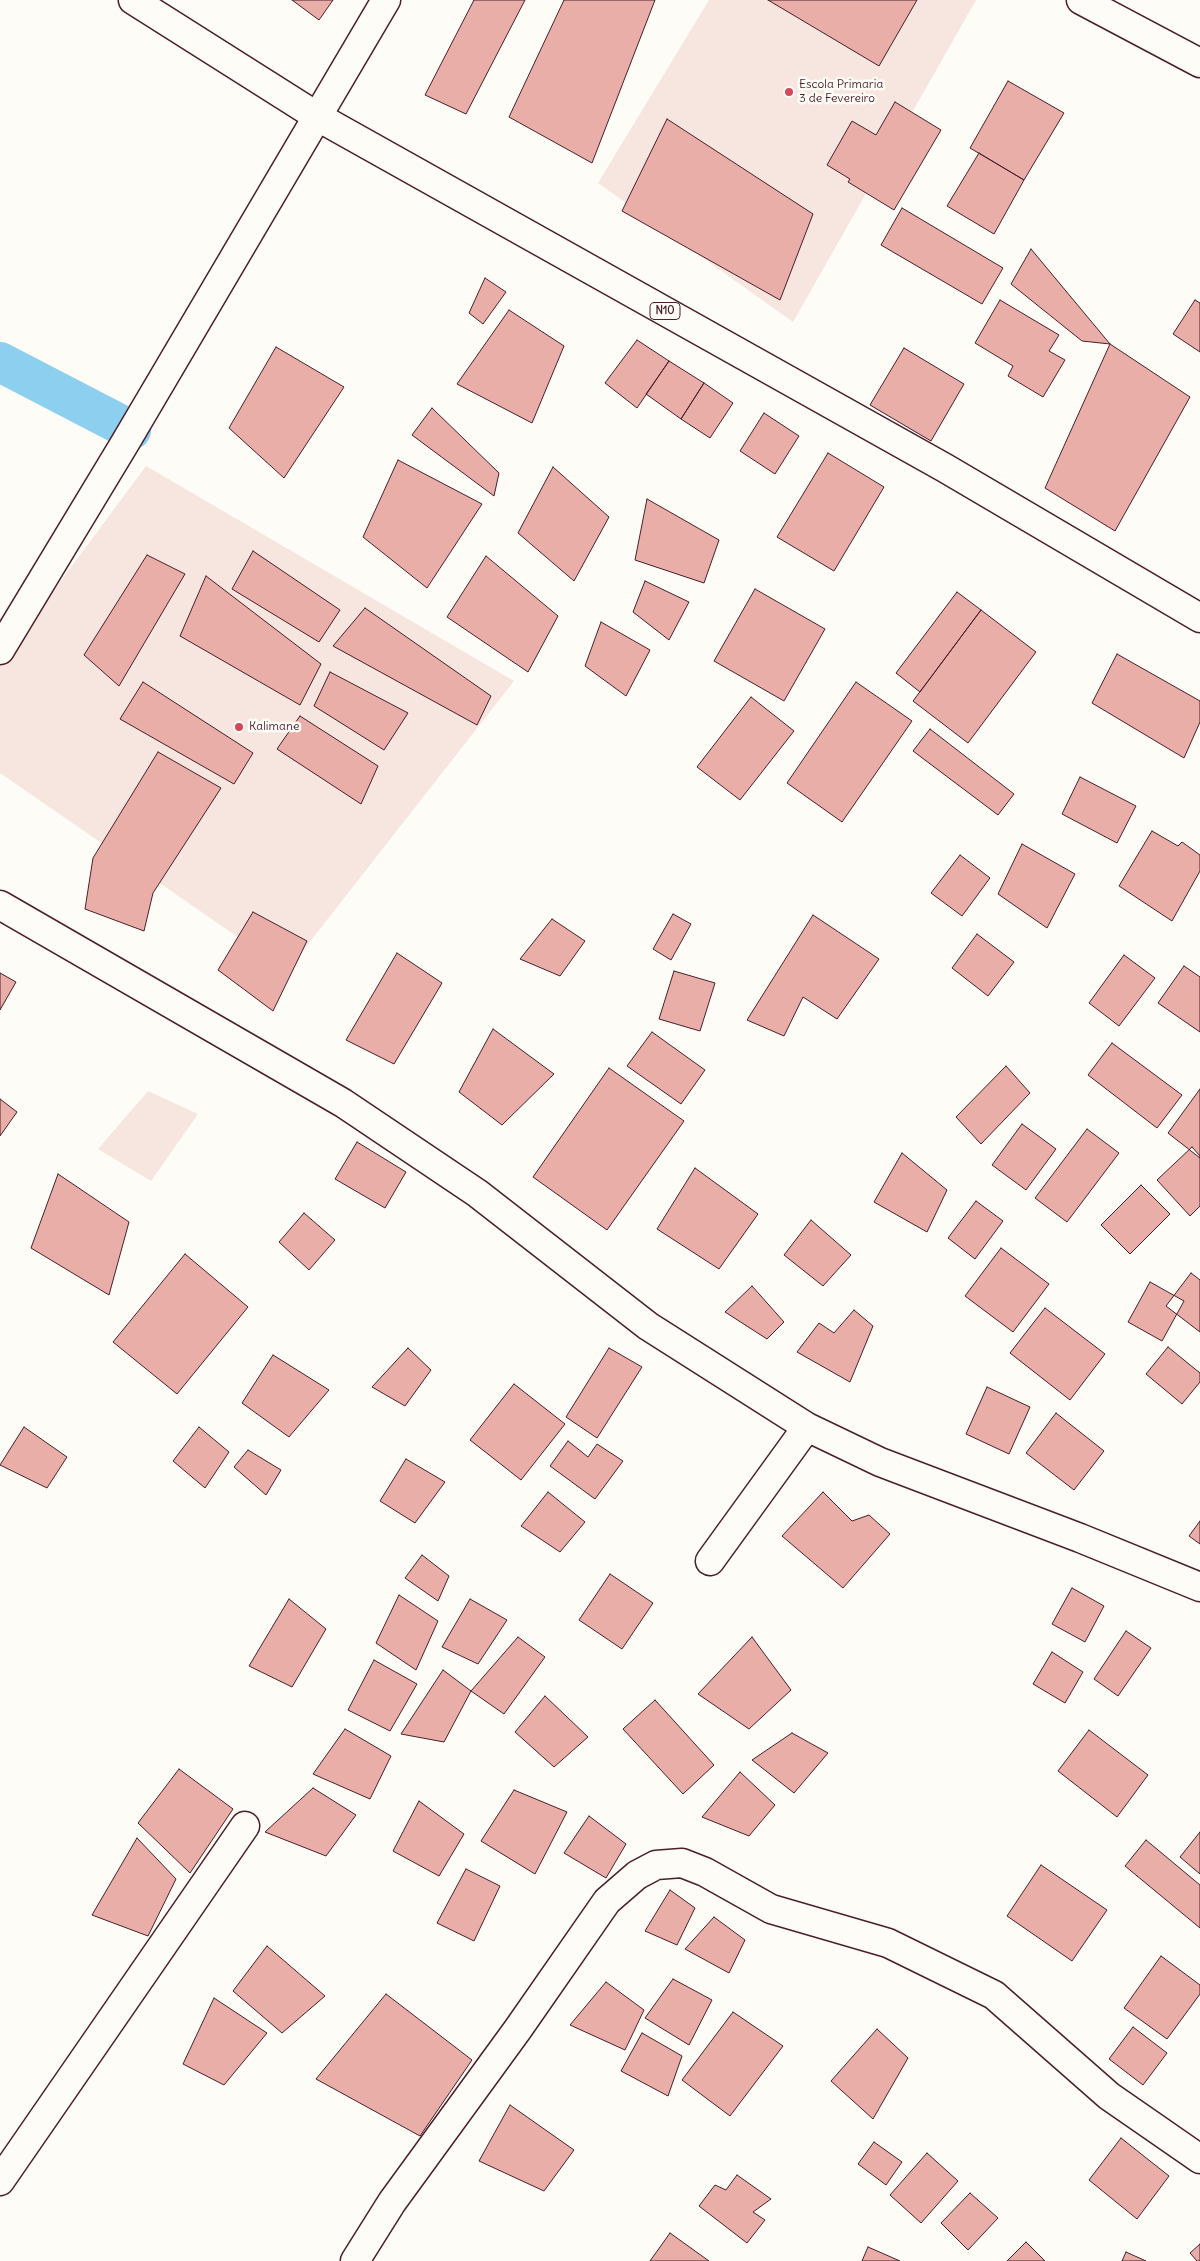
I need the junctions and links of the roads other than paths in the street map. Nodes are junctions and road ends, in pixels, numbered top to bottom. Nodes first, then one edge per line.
1 (133, 0) edge
2 (386, 0) edge
3 (1081, 0) edge
4 (1200, 63) edge
5 (318, 117) junction
6 (1200, 618) edge
7 (0, 650) edge
8 (0, 906) edge
9 (807, 1426) junction
10 (710, 1561) dead end
11 (1200, 1587) edge
12 (245, 1826) dead end
13 (1200, 2159) edge
14 (0, 2181) edge
15 (355, 2261) edge

1 - 5 street, N10
2 - 5 street
3 - 4 street
5 - 6 street, N10
5 - 7 street
8 - 9 street
9 - 10 street
9 - 11 street
12 - 14 street
13 - 15 street

